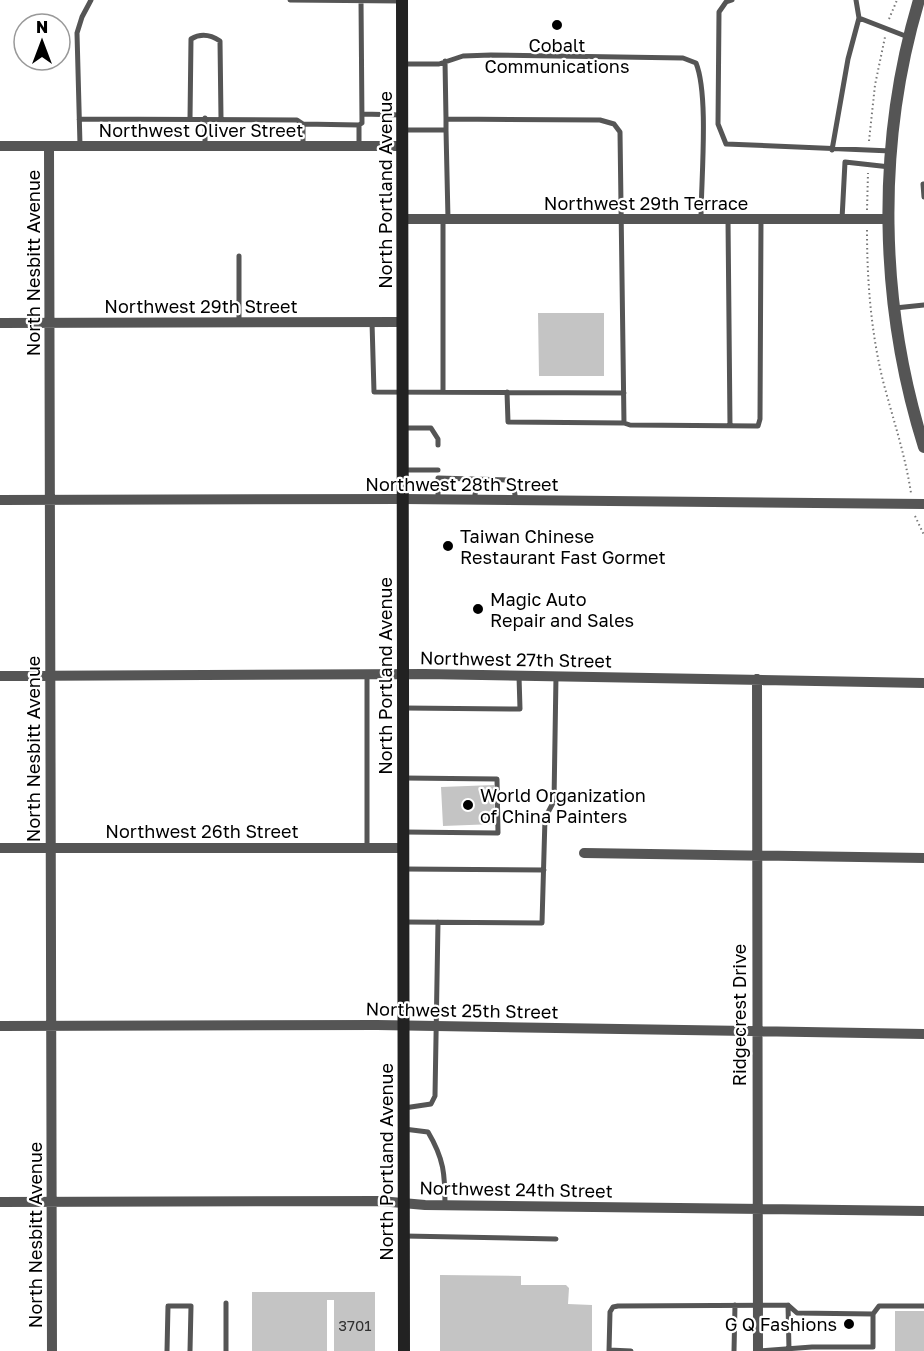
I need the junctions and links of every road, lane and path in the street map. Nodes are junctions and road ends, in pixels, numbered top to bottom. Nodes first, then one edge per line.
1 (91, 0) edge
2 (290, 0) edge
3 (361, 0) edge
4 (402, 0) edge
5 (732, 0) edge
6 (856, 0) edge
7 (897, 0) edge
8 (915, 3) edge
9 (859, 18) junction
10 (888, 20) dead end
11 (909, 37) junction
12 (885, 39) dead end
13 (445, 61) junction
14 (403, 64) junction
15 (362, 114) junction
16 (403, 115) junction
17 (205, 118) junction
18 (221, 118) junction
19 (79, 119) junction
20 (190, 119) junction
21 (446, 119) junction
22 (303, 124) junction
23 (359, 125) junction
24 (403, 130) junction
25 (446, 130) junction
26 (869, 136) dead end
27 (0, 146) edge
28 (49, 146) junction
29 (80, 146) junction
30 (205, 146) junction
31 (303, 146) junction
32 (359, 146) junction
33 (403, 146) junction
34 (832, 150) junction
35 (891, 151) junction
36 (890, 167) junction
37 (868, 175) dead end
38 (923, 184) edge
39 (924, 196) edge
40 (867, 206) dead end
41 (403, 219) junction
42 (446, 219) junction
43 (622, 219) junction
44 (701, 219) junction
45 (728, 219) junction
46 (761, 219) junction
47 (842, 219) junction
48 (889, 219) junction
49 (867, 230) dead end
50 (239, 256) dead end
51 (924, 305) edge
52 (895, 309) junction
53 (239, 322) junction
54 (372, 322) junction
55 (403, 322) junction
56 (0, 323) edge
57 (50, 323) junction
58 (403, 390) junction
59 (443, 391) junction
60 (507, 392) junction
61 (624, 393) junction
62 (624, 423) junction
63 (730, 426) junction
64 (403, 428) junction
65 (438, 445) dead end
66 (924, 447) edge
67 (438, 460) dead end
68 (403, 470) junction
69 (438, 470) junction
70 (438, 478) junction
71 (478, 479) junction
72 (403, 499) junction
73 (0, 500) edge
74 (50, 500) junction
75 (438, 500) junction
76 (474, 500) junction
77 (516, 501) junction
78 (918, 505) edge
79 (924, 535) edge
80 (367, 675) junction
81 (403, 675) junction
82 (0, 676) edge
83 (49, 676) junction
84 (519, 676) junction
85 (556, 676) junction
86 (757, 680) junction
87 (924, 682) edge
88 (404, 708) junction
89 (404, 778) junction
90 (404, 832) junction
91 (0, 848) edge
92 (50, 848) junction
93 (367, 848) junction
94 (404, 848) junction
95 (584, 853) dead end
96 (756, 856) junction
97 (924, 858) edge
98 (404, 869) junction
99 (544, 870) junction
100 (404, 922) junction
101 (438, 922) junction
102 (0, 1026) edge
103 (50, 1026) junction
104 (404, 1026) junction
105 (436, 1027) junction
106 (756, 1032) junction
107 (924, 1034) edge
108 (404, 1108) junction
109 (404, 1129) junction
110 (0, 1202) edge
111 (51, 1202) junction
112 (404, 1203) junction
113 (446, 1205) junction
114 (756, 1209) junction
115 (924, 1211) edge
116 (404, 1236) junction
117 (556, 1239) dead end
118 (226, 1303) dead end
119 (758, 1304) junction
120 (735, 1305) junction
121 (788, 1305) junction
122 (924, 1306) edge
123 (873, 1314) junction
124 (812, 1349) edge
125 (789, 1350) edge
126 (52, 1351) edge
127 (167, 1351) edge
128 (190, 1351) edge
129 (226, 1351) edge
130 (404, 1351) edge
131 (609, 1351) edge
132 (631, 1351) edge
133 (734, 1351) edge
134 (758, 1351) edge

1 - 19 lane
2 - 3 lane
3 - 4 lane
3 - 15 lane
4 - 14 main road, North Portland Avenue
5 - 34 lane
6 - 9 lane
7 - 10 path
8 - 11 street
9 - 11 lane
9 - 34 lane
11 - 35 street
12 - 26 path
13 - 14 lane
13 - 21 lane
13 - 44 lane
14 - 16 main road, North Portland Avenue
15 - 16 lane
15 - 23 lane
16 - 24 main road, North Portland Avenue
17 - 18 lane
17 - 20 lane
17 - 30 lane
18 - 20 lane
18 - 22 lane
19 - 20 lane
19 - 29 lane
21 - 25 lane
21 - 43 lane
22 - 23 lane
22 - 31 lane
23 - 32 lane
24 - 25 lane
24 - 33 main road, North Portland Avenue
25 - 42 lane
27 - 28 street, Northwest Oliver Street
28 - 29 street, Northwest Oliver Street
28 - 57 street, North Nesbitt Avenue
29 - 30 street, Northwest Oliver Street
30 - 31 street, Northwest Oliver Street
31 - 32 street, Northwest Oliver Street
32 - 33 street, Northwest Oliver Street
33 - 41 main road, North Portland Avenue
34 - 35 lane
35 - 36 street
36 - 47 lane
36 - 48 street
37 - 40 path
38 - 39 lane
41 - 42 street, Northwest 29th Terrace
41 - 55 main road, North Portland Avenue
42 - 43 street, Northwest 29th Terrace
42 - 59 lane
43 - 44 street, Northwest 29th Terrace
43 - 61 lane
44 - 45 street, Northwest 29th Terrace
45 - 46 street, Northwest 29th Terrace
45 - 63 lane
46 - 47 street, Northwest 29th Terrace
46 - 63 lane
47 - 48 street, Northwest 29th Terrace
48 - 52 street
49 - 78 path
50 - 53 lane
51 - 52 lane
52 - 66 street
53 - 54 street, Northwest 29th Street
53 - 57 street, Northwest 29th Street
54 - 55 street, Northwest 29th Street
54 - 58 lane
55 - 58 main road, North Portland Avenue
56 - 57 street, Northwest 29th Street
57 - 74 street, North Nesbitt Avenue
58 - 59 lane
58 - 64 main road, North Portland Avenue
59 - 60 lane
60 - 61 lane
60 - 62 lane
61 - 62 lane
62 - 63 lane
64 - 65 lane
64 - 68 main road, North Portland Avenue
67 - 69 lane
68 - 69 lane
68 - 72 main road, North Portland Avenue
69 - 70 lane
70 - 71 lane
70 - 75 lane
71 - 76 lane
71 - 77 lane
72 - 74 street, Northwest 28th Street
72 - 75 street, Northwest 28th Street
72 - 81 main road, North Portland Avenue
73 - 74 street, Northwest 28th Street
74 - 83 street, North Nesbitt Avenue
75 - 76 street, Northwest 28th Street
76 - 77 street, Northwest 28th Street
77 - 78 street, Northwest 28th Street
78 - 79 path
80 - 81 street, Northwest 27th Street
80 - 83 street, Northwest 27th Street
80 - 93 lane
81 - 84 street, Northwest 27th Street
81 - 88 main road, North Portland Avenue
82 - 83 street, Northwest 27th Street
83 - 92 street, North Nesbitt Avenue
84 - 85 street, Northwest 27th Street
84 - 88 lane
85 - 86 street, Northwest 27th Street
85 - 99 lane
86 - 87 street, Northwest 27th Street
86 - 96 street, Ridgecrest Drive
88 - 89 main road, North Portland Avenue
89 - 90 main road, North Portland Avenue
89 - 90 lane
90 - 94 main road, North Portland Avenue
91 - 92 street, Northwest 26th Street
92 - 93 street, Northwest 26th Street
92 - 103 street, North Nesbitt Avenue
93 - 94 street, Northwest 26th Street
94 - 98 main road, North Portland Avenue
95 - 96 street
96 - 97 street
96 - 106 street, Ridgecrest Drive
98 - 99 lane
98 - 100 main road, North Portland Avenue
99 - 101 lane
100 - 101 lane
100 - 104 main road, North Portland Avenue
101 - 105 lane
102 - 103 street, Northwest 25th Street
103 - 104 street, Northwest 25th Street
103 - 111 street, North Nesbitt Avenue
104 - 105 street, Northwest 25th Street
104 - 108 main road, North Portland Avenue
105 - 106 street, Northwest 25th Street
105 - 108 lane
106 - 107 street, Northwest 25th Street
106 - 114 street, Ridgecrest Drive
108 - 109 main road, North Portland Avenue
109 - 112 main road, North Portland Avenue
109 - 113 lane
110 - 111 street, Northwest 24th Street
111 - 112 street, Northwest 24th Street
111 - 126 street, North Nesbitt Avenue
112 - 113 street, Northwest 24th Street
112 - 116 main road, North Portland Avenue
113 - 114 street, Northwest 24th Street
114 - 115 street, Northwest 24th Street
114 - 119 street, Ridgecrest Drive
116 - 117 lane
116 - 130 main road, North Portland Avenue
118 - 129 lane
119 - 120 lane
119 - 121 lane
119 - 134 street, Ridgecrest Drive
120 - 131 lane
120 - 133 lane
121 - 123 lane
121 - 125 lane
122 - 123 lane
123 - 124 lane
124 - 125 lane
125 - 134 lane
127 - 128 lane
131 - 132 lane

